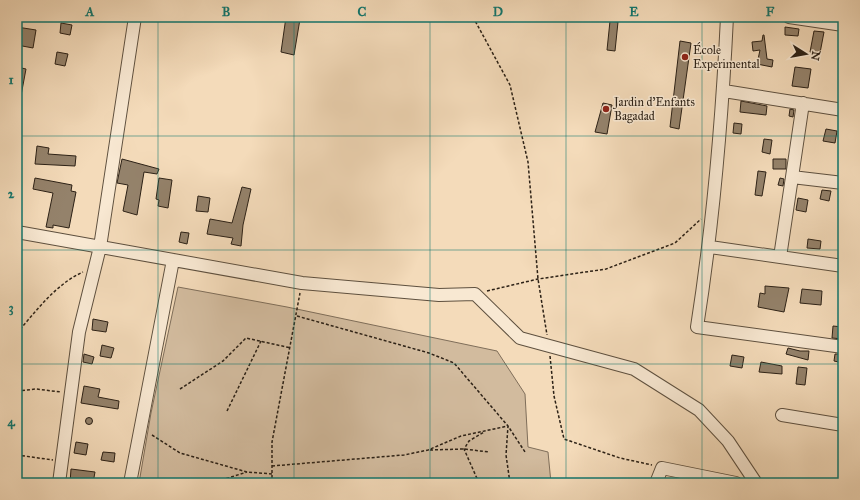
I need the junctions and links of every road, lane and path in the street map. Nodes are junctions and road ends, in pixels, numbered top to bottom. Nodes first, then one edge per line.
1 (136, 17) edge
2 (473, 17) edge
3 (727, 17) edge
4 (789, 17) edge
5 (829, 20) edge
6 (843, 25) edge
7 (724, 91) junction
8 (804, 103) junction
9 (843, 110) edge
10 (792, 177) junction
11 (843, 184) edge
12 (711, 210) junction
13 (17, 232) edge
14 (100, 247) junction
15 (710, 247) junction
16 (780, 256) junction
17 (173, 260) junction
18 (843, 266) edge
19 (95, 267) junction
20 (538, 279) junction
21 (302, 283) junction
22 (476, 294) junction
23 (297, 316) junction
24 (17, 332) edge
25 (261, 341) junction
26 (549, 346) junction
27 (843, 347) edge
28 (291, 348) junction
29 (180, 389) dead end
30 (17, 390) edge
31 (71, 393) junction
32 (227, 411) dead end
33 (782, 415) dead end
34 (843, 425) edge
35 (508, 426) junction
36 (485, 431) junction
37 (152, 434) dead end
38 (428, 450) junction
39 (464, 450) junction
40 (489, 452) dead end
41 (525, 452) dead end
42 (17, 455) edge
43 (62, 461) junction
44 (272, 466) junction
45 (662, 468) junction
46 (246, 472) junction
47 (272, 474) junction
48 (59, 483) edge
49 (130, 483) edge
50 (212, 483) edge
51 (272, 483) edge
52 (479, 483) edge
53 (510, 483) edge
54 (656, 483) edge
55 (736, 483) edge
56 (756, 483) edge

1 - 14 street
2 - 20 path
3 - 7 street
4 - 5 street
5 - 6 street
7 - 8 street
7 - 12 street
8 - 9 street
8 - 10 street
10 - 11 street
10 - 16 street
12 - 15 street
12 - 20 path
13 - 14 street
14 - 17 street
14 - 19 street
15 - 16 street
15 - 27 street
16 - 18 street
17 - 21 street
17 - 49 street
19 - 24 path
19 - 31 street
20 - 22 path
20 - 26 path
21 - 22 street
21 - 23 path
22 - 26 street
23 - 28 path
23 - 35 path
25 - 28 path
25 - 29 path
25 - 32 path
26 - 45 path
26 - 56 street
28 - 44 path
30 - 31 path
31 - 43 street
33 - 34 street
35 - 36 path
35 - 41 path
35 - 53 path
36 - 38 path
36 - 39 path
37 - 46 path
38 - 39 path
38 - 44 path
39 - 40 path
39 - 52 path
42 - 43 path
43 - 48 street
44 - 47 path
45 - 54 street
45 - 55 street
46 - 47 path
46 - 50 path
47 - 51 path

